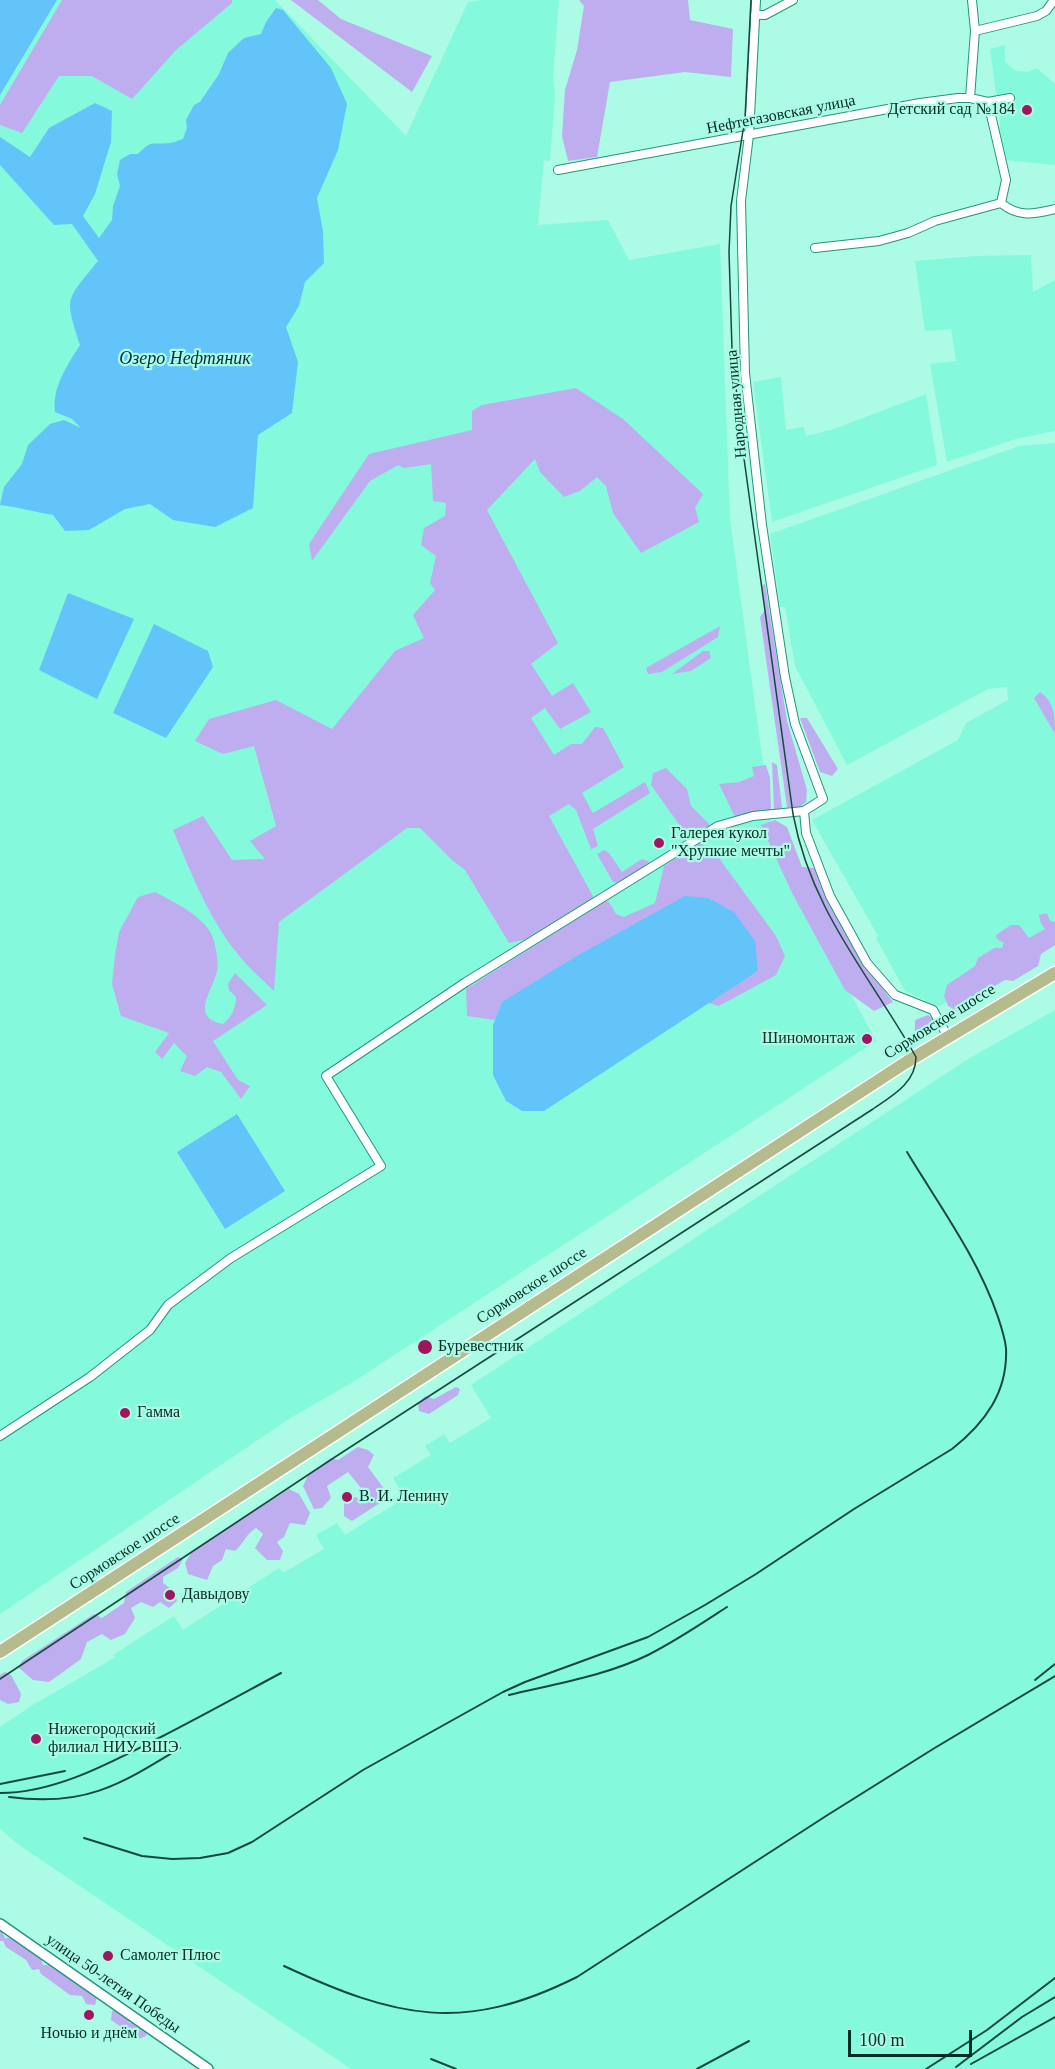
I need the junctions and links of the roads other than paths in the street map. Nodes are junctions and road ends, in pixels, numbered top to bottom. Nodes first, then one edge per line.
1 (756, 0) edge
2 (794, 0) edge
3 (972, 0) edge
4 (1054, 1) edge
5 (755, 15) junction
6 (975, 31) junction
7 (970, 98) junction
8 (1010, 98) dead end
9 (988, 102) junction
10 (749, 135) junction
11 (558, 170) dead end
12 (1001, 203) junction
13 (1055, 209) edge
14 (815, 248) dead end
15 (804, 810) junction
16 (1055, 973) edge
17 (948, 1037) junction
18 (0, 1436) edge
19 (0, 1652) edge
20 (0, 1924) edge
21 (208, 2069) edge

1 - 5 street, Народная улица
2 - 5 street
3 - 6 street
4 - 6 street
5 - 10 street, Народная улица
6 - 7 street
7 - 9 street, Нефтегазовская улица
7 - 10 street, Нефтегазовская улица
8 - 9 street, Нефтегазовская улица
9 - 12 street
10 - 11 street, Нефтегазовская улица
10 - 15 street, Народная улица
12 - 13 street
12 - 14 street
15 - 17 street
15 - 18 street
16 - 17 main road, Сормовское шоссе
17 - 19 main road, Сормовское шоссе
20 - 21 street, улица 50-летия Победы

